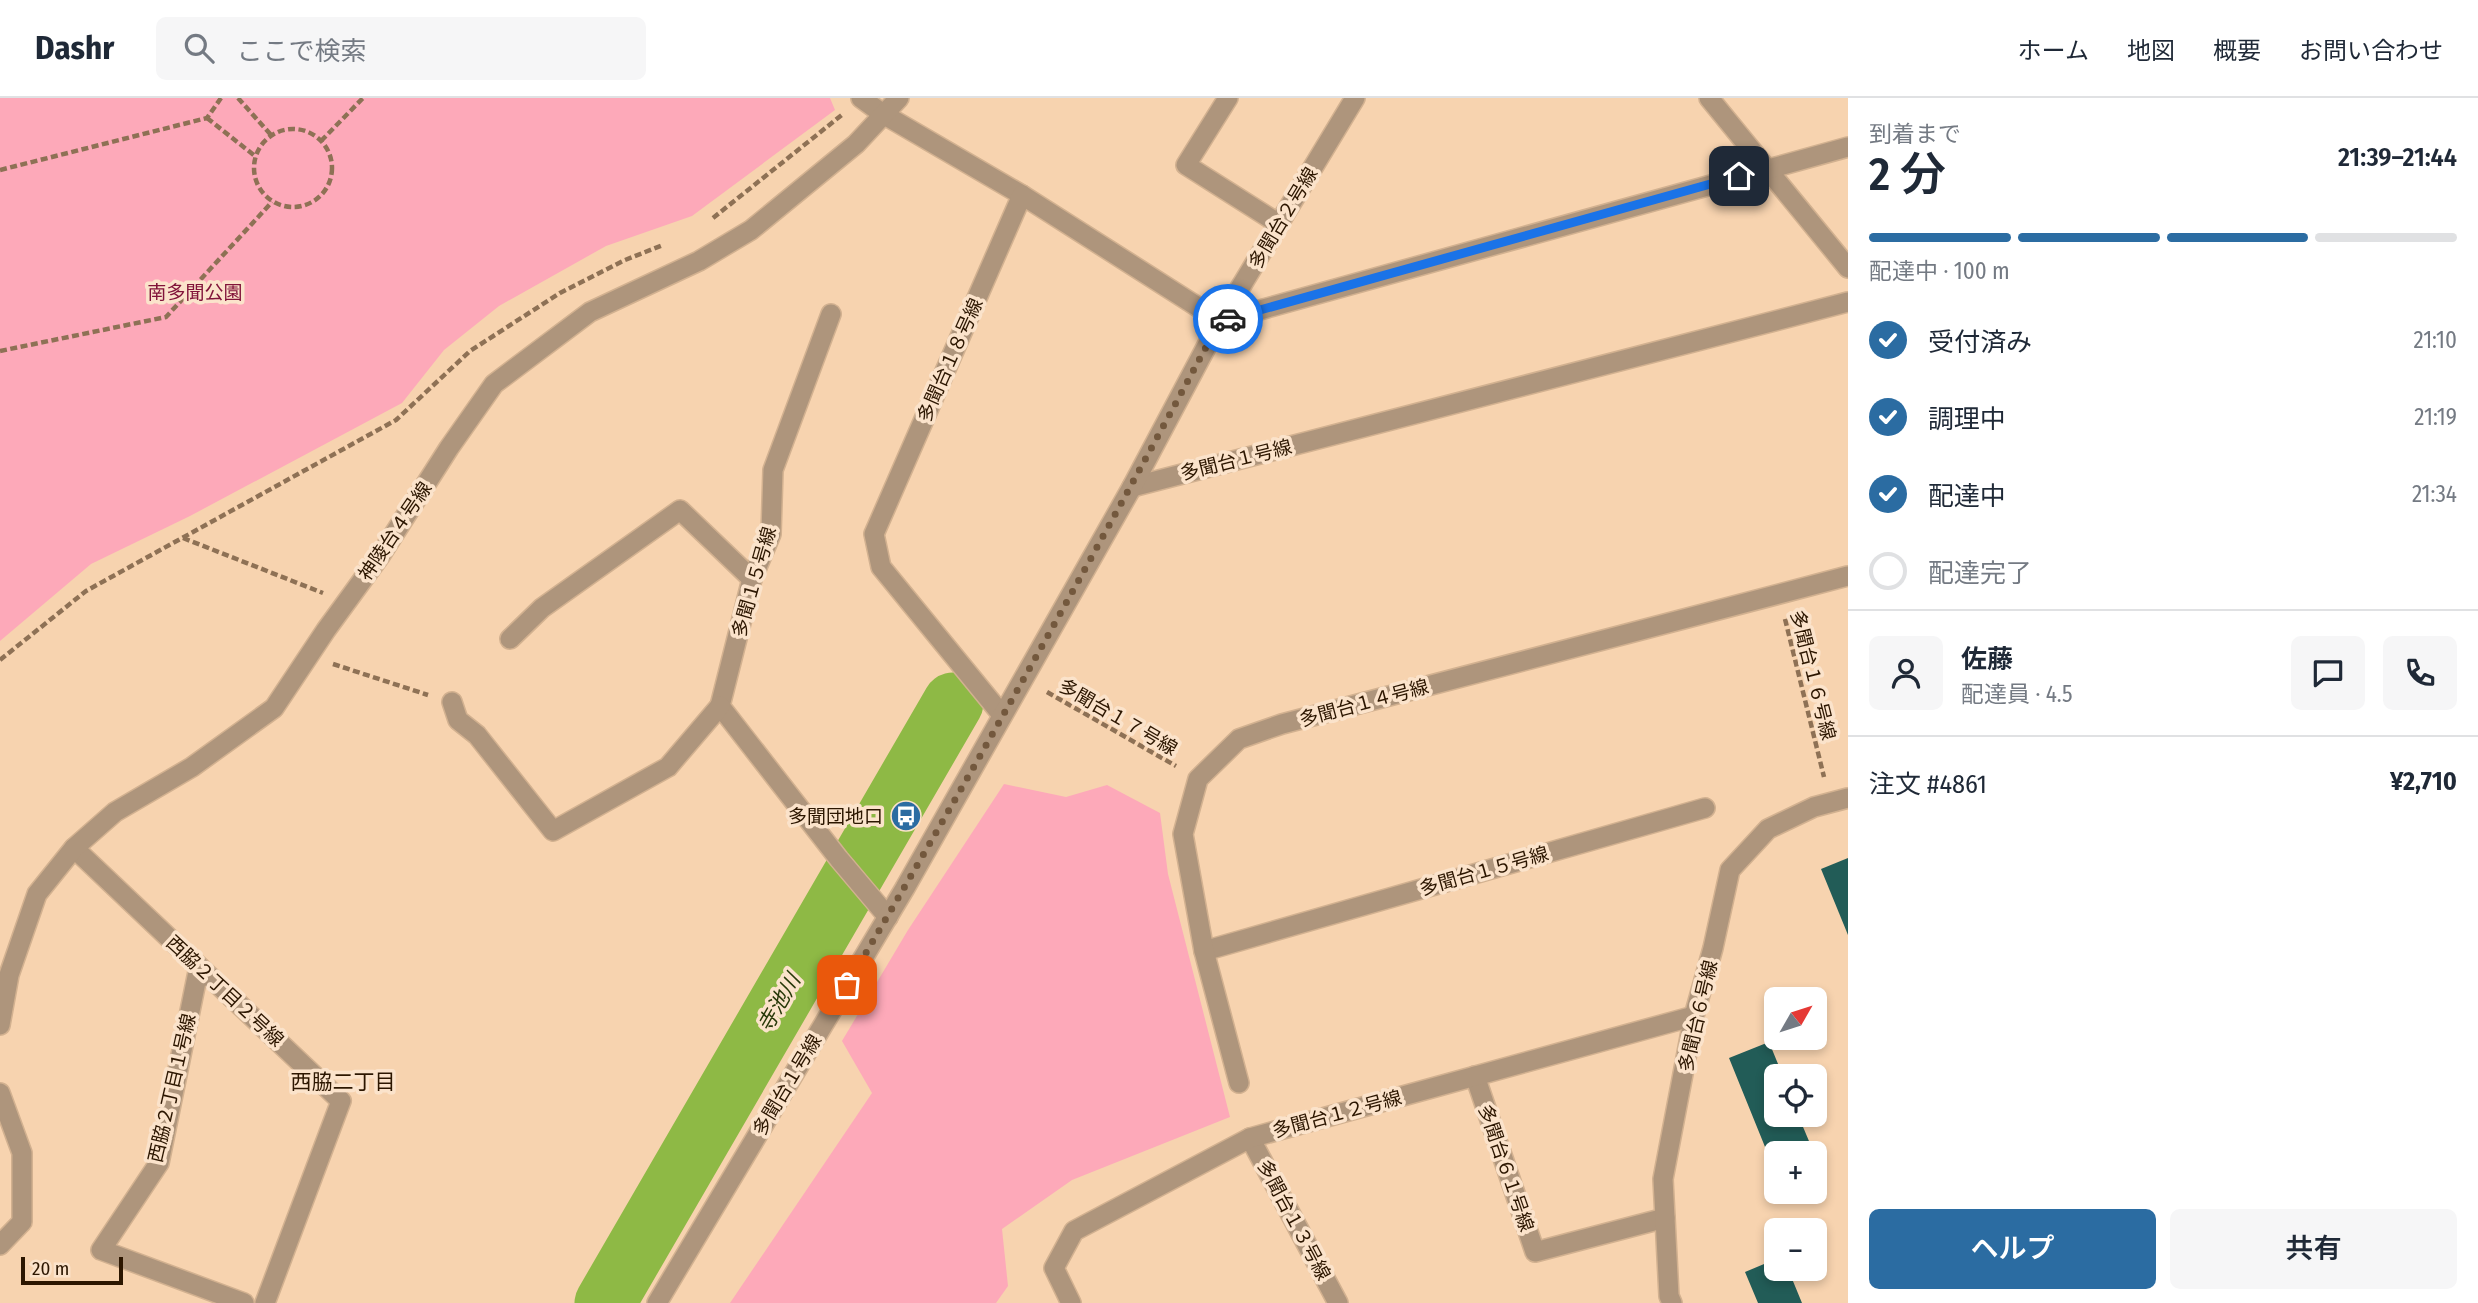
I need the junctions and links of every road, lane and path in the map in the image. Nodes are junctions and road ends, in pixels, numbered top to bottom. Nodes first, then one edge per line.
1 (221, 98) edge
2 (238, 98) edge
3 (363, 98) edge
4 (862, 98) edge
5 (899, 98) edge
6 (1228, 98) edge
7 (1355, 98) edge
8 (1709, 98) edge
9 (883, 114) junction
10 (206, 118) junction
11 (271, 135) junction
12 (321, 141) junction
13 (1848, 147) edge
14 (255, 156) junction
15 (1765, 168) junction
16 (0, 170) edge
17 (1022, 195) junction
18 (272, 202) junction
19 (1279, 223) junction
20 (706, 224) dead end
21 (672, 242) dead end
22 (1848, 268) edge
23 (1848, 302) edge
24 (831, 314) dead end
25 (1220, 321) junction
26 (0, 351) edge
27 (1132, 487) junction
28 (183, 538) junction
29 (1848, 576) edge
30 (752, 579) junction
31 (1779, 594) junction
32 (346, 602) junction
33 (510, 639) dead end
34 (309, 656) junction
35 (0, 660) edge
36 (1023, 678) junction
37 (452, 702) joint
38 (720, 706) junction
39 (1002, 715) junction
40 (1198, 779) junction
41 (1839, 800) edge
42 (1705, 808) dead end
43 (74, 848) junction
44 (888, 917) junction
45 (1205, 951) junction
46 (199, 967) junction
47 (1694, 1016) junction
48 (0, 1025) edge
49 (1475, 1076) junction
50 (1239, 1083) dead end
51 (0, 1093) edge
52 (1250, 1138) junction
53 (1665, 1218) junction
54 (0, 1245) edge
55 (244, 1303) edge
56 (265, 1303) edge
57 (657, 1303) edge
58 (1071, 1303) edge
59 (1338, 1303) edge
60 (1672, 1303) edge

1 - 10 path
2 - 11 path
3 - 12 path
4 - 9 street
4 - 20 path
5 - 9 street, 神陵台４号線
6 - 19 street
7 - 19 street, 多聞台２号線
8 - 15 street
9 - 17 street
9 - 32 street, 神陵台４号線
10 - 14 path
10 - 16 path
11 - 12 path
11 - 14 path
12 - 18 path
13 - 15 street
14 - 18 path
15 - 22 street
15 - 25 street
17 - 25 street
17 - 39 street, 多聞台１８号線
18 - 26 path
19 - 25 street, 多聞台２号線
21 - 28 path
23 - 27 street, 多聞台１号線
24 - 30 street, 多聞１５号線
25 - 27 street, 多聞台２号線
27 - 36 street, 多聞台１号線
28 - 32 path
28 - 35 path
29 - 31 street, 多聞台１４号線
30 - 33 street
30 - 38 street, 多聞１５号線
31 - 40 street, 多聞台１４号線
31 - 41 path, 多聞台１６号線
32 - 34 street, 神陵台４号線
34 - 37 path
34 - 43 street, 神陵台４号線
36 - 39 street, 多聞台１号線
36 - 40 path, 多聞台１７号線
37 - 38 street
38 - 44 street
39 - 44 street, 多聞台１号線
40 - 45 street
41 - 47 street, 多聞台６号線
42 - 45 street, 多聞台１５号線
43 - 46 street, 西脇２丁目２号線
43 - 48 street, 神陵台４号線
44 - 57 street, 多聞台１号線
45 - 50 street
46 - 55 street, 西脇２丁目１号線
46 - 56 street, 西脇２丁目２号線
47 - 49 street, 多聞台１２号線
47 - 53 street, 多聞台６号線
49 - 52 street, 多聞台１２号線
49 - 53 street, 多聞台６１号線
51 - 54 street
52 - 58 street, 多聞台１２号線
52 - 59 street, 多聞台１３号線
53 - 60 street, 多聞台６号線

